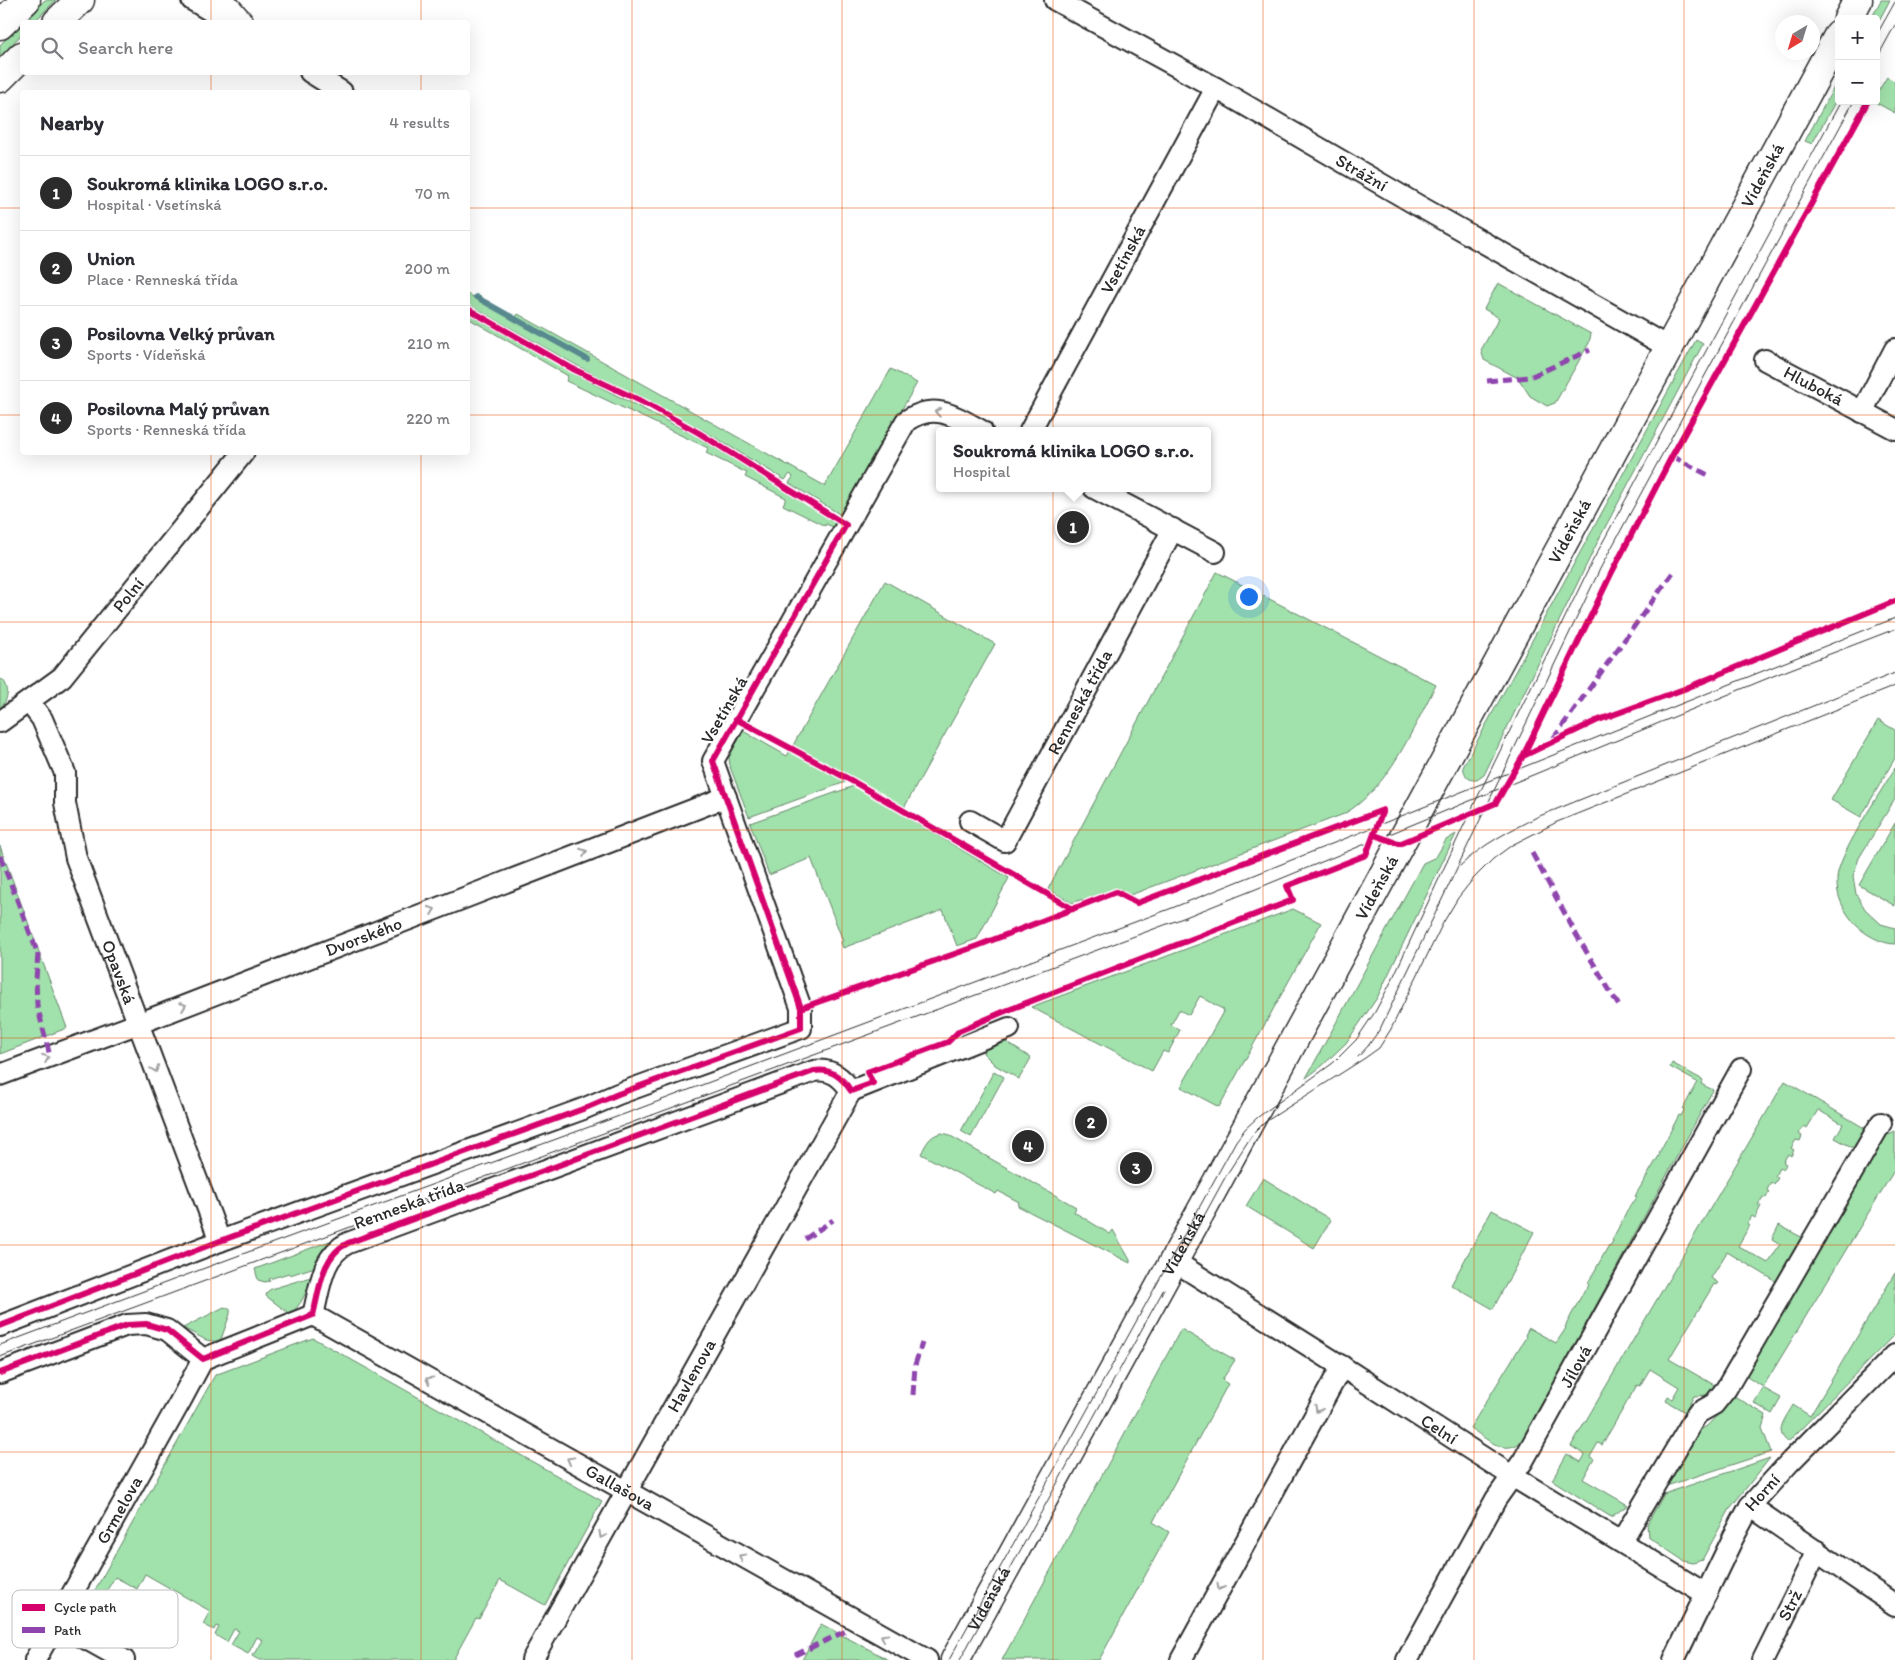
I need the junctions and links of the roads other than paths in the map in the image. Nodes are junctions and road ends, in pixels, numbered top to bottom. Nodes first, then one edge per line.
1 (80, 0) edge
2 (192, 0) edge
3 (219, 0) edge
4 (1055, 0) edge
5 (1858, 0) edge
6 (1850, 15) edge
7 (59, 20) edge
8 (226, 20) edge
9 (236, 20) edge
10 (1835, 41) edge
11 (20, 58) edge
12 (315, 75) edge
13 (0, 78) edge
14 (1216, 88) junction
15 (339, 90) edge
16 (1668, 347) junction
17 (1895, 350) edge
18 (1765, 360) dead end
19 (1862, 412) junction
20 (975, 427) edge
21 (1032, 427) edge
22 (1895, 429) edge
23 (242, 455) edge
24 (1102, 492) edge
25 (1173, 529) junction
26 (1215, 552) dead end
27 (29, 702) junction
28 (0, 722) edge
29 (726, 797) junction
30 (970, 821) dead end
31 (801, 1008) joint
32 (137, 1024) junction
33 (1009, 1028) dead end
34 (1741, 1069) dead end
35 (0, 1075) edge
36 (851, 1091) junction
37 (1881, 1123) dead end
38 (220, 1241) junction
39 (1174, 1261) junction
40 (313, 1315) junction
41 (0, 1326) edge
42 (1895, 1355) edge
43 (202, 1359) junction
44 (1342, 1366) junction
45 (0, 1373) edge
46 (1512, 1476) junction
47 (626, 1492) junction
48 (1750, 1506) junction
49 (1621, 1542) junction
50 (1817, 1551) junction
51 (74, 1590) edge
52 (1706, 1594) junction
53 (1895, 1605) edge
54 (42, 1648) edge
55 (103, 1648) edge
56 (35, 1660) edge
57 (124, 1660) edge
58 (532, 1660) edge
59 (927, 1660) edge
60 (956, 1660) edge
61 (1181, 1660) edge
62 (1407, 1660) edge
63 (1674, 1660) edge
64 (1763, 1660) edge

1 - 7 main road
2 - 8 street
3 - 9 main road
4 - 14 street, Strážní
5 - 6 main road
10 - 16 main road, Vídeňská
11 - 13 main road
12 - 15 street
14 - 16 street, Strážní
14 - 21 street, Vsetínská
16 - 39 main road, Vídeňská
17 - 19 street, Hluboká
18 - 19 street, Hluboká
19 - 22 street, Hluboká
20 -> 29 street, Vsetínská
23 - 27 street, Polní
24 - 25 street
25 - 26 street
25 - 30 street, Renneská třída
27 - 28 street, Polní
27 - 32 street, Opavská
29 - 31 street, Vsetínská
32 -> 29 street, Dvorského
31 - 38 street, Renneská třída
35 -> 32 street, Dvorského
32 -> 38 street, Opavská
33 - 36 street
34 - 46 street, Jílová
36 - 40 street, Renneská třída
36 - 47 street, Havlenova
37 - 49 street
38 - 41 street, Renneská třída
39 - 44 street, Celní
39 - 60 main road, Vídeňská
40 - 43 street
47 -> 40 street, Gallašova
42 - 48 street, Horní
43 - 45 street
43 - 51 street, Grmelova
44 - 46 street, Celní
44 -> 61 street
46 - 49 street, Celní
46 - 62 street, Jílová
47 -> 58 street, Havlenova
59 -> 47 street, Gallašova
48 - 50 street
48 - 52 street, Horní
49 - 52 street, Celní
50 - 53 street
50 - 64 street, Strž
52 - 63 street, Horní
54 - 56 street, Grmelova
55 - 57 street

